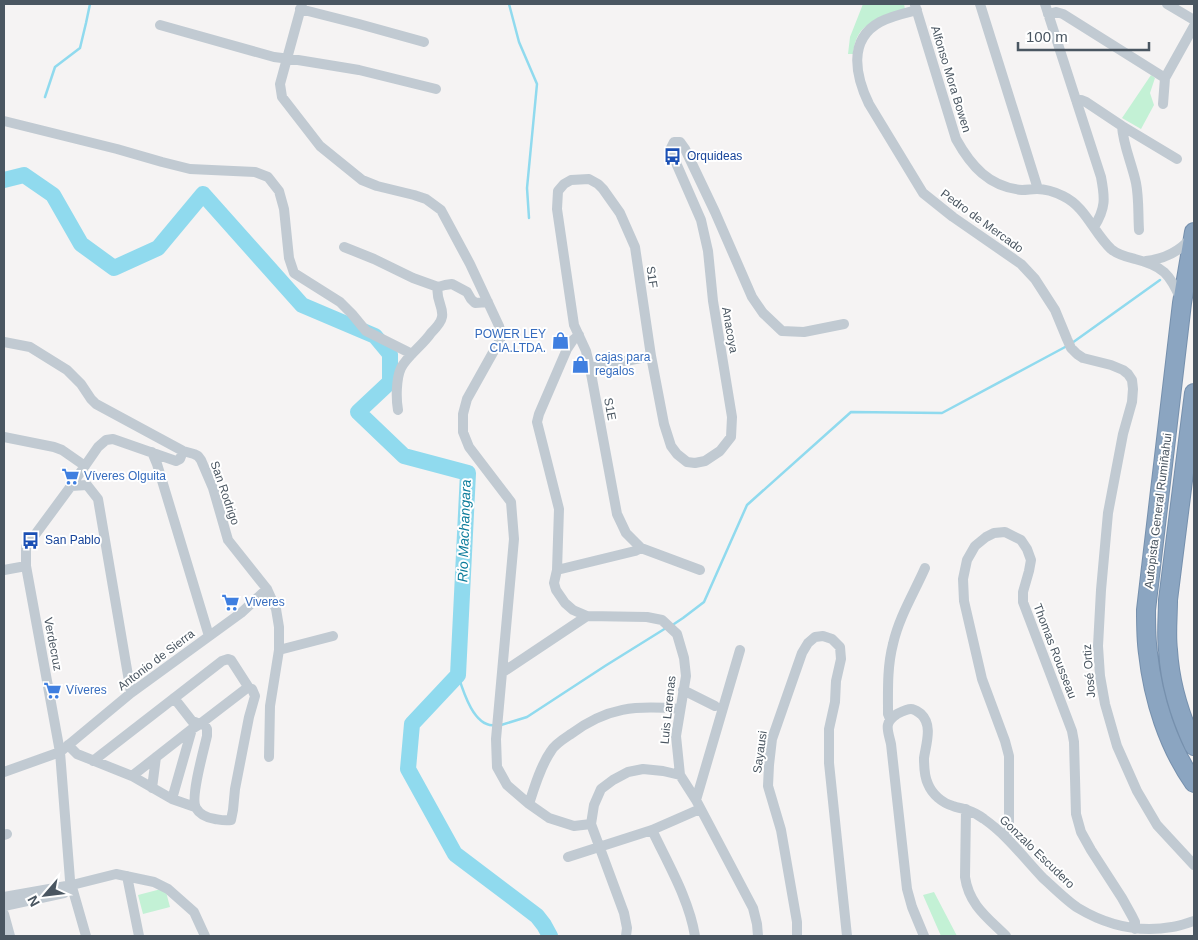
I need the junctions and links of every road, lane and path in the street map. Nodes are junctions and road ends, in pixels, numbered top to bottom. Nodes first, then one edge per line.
1 (980, 4) edge
2 (1045, 4) edge
3 (1167, 4) edge
4 (301, 7) edge
5 (916, 7) edge
6 (1048, 14) junction
7 (1194, 20) edge
8 (160, 25) dead end
9 (1194, 26) edge
10 (424, 42) dead end
11 (286, 59) junction
12 (1165, 78) junction
13 (436, 89) dead end
14 (1076, 100) junction
15 (1163, 104) dead end
16 (4, 121) edge
17 (1122, 126) junction
18 (1177, 158) dead end
19 (1038, 189) junction
20 (557, 210) joint
21 (1094, 227) junction
22 (1139, 230) dead end
23 (1194, 234) edge
24 (344, 247) dead end
25 (1146, 262) junction
26 (438, 287) junction
27 (488, 302) junction
28 (1182, 303) junction
29 (844, 324) dead end
30 (579, 335) junction
31 (4, 342) edge
32 (412, 354) junction
33 (651, 356) junction
34 (590, 368) junction
35 (1194, 393) edge
36 (398, 410) dead end
37 (4, 437) edge
38 (671, 446) joint
39 (182, 451) junction
40 (1120, 451) joint
41 (152, 452) junction
42 (85, 466) junction
43 (71, 486) junction
44 (641, 548) junction
45 (26, 566) junction
46 (925, 568) dead end
47 (4, 570) edge
48 (556, 570) junction
49 (700, 570) dead end
50 (268, 589) junction
51 (587, 616) junction
52 (209, 636) junction
53 (333, 636) dead end
54 (279, 650) junction
55 (740, 650) dead end
56 (503, 672) junction
57 (249, 688) junction
58 (683, 690) junction
59 (131, 693) junction
60 (174, 698) junction
61 (715, 706) dead end
62 (680, 709) junction
63 (890, 719) junction
64 (196, 726) junction
65 (1194, 746) edge
66 (64, 748) junction
67 (156, 757) junction
68 (269, 757) dead end
69 (93, 761) junction
70 (4, 772) edge
71 (680, 775) junction
72 (132, 776) junction
73 (1193, 783) edge
74 (152, 788) junction
75 (172, 799) junction
76 (529, 804) junction
77 (698, 805) junction
78 (195, 807) junction
79 (966, 809) junction
80 (591, 824) junction
81 (652, 830) junction
82 (1006, 837) junction
83 (600, 846) junction
84 (568, 857) dead end
85 (1194, 865) edge
86 (127, 876) junction
87 (72, 888) junction
88 (4, 897) edge
89 (4, 906) edge
90 (4, 914) edge
91 (1194, 921) edge
92 (1135, 929) junction
93 (10, 936) edge
94 (86, 936) edge
95 (139, 936) edge
96 (205, 936) edge
97 (626, 936) edge
98 (695, 936) edge
99 (758, 936) edge
100 (797, 936) edge
101 (847, 936) edge
102 (924, 936) edge
103 (1006, 936) edge

1 - 19 street
2 - 6 street
3 - 7 street
4 - 10 street
4 - 11 street
5 - 19 street, Alfonso Mora Bowen
5 - 40 street, Pedro de Mercado
6 - 12 street
6 - 14 street
8 - 11 street
9 - 12 street
11 - 13 street
11 - 27 street
12 - 15 street
14 - 17 street
14 - 21 street
16 - 32 street
17 - 18 street
17 - 22 street
19 - 21 street, Alfonso Mora Bowen
20 - 30 street, S1E
20 - 33 street, S1F
21 - 25 street, Alfonso Mora Bowen
23 - 25 street
23 - 28 highway, Autopista General Rumiñahui
24 - 26 street
25 - 28 street, Alfonso Mora Bowen
26 - 27 street
26 - 32 street
27 - 56 street
28 - 73 highway, Autopista General Rumiñahui
29 - 38 street, Anacoya
30 - 34 street, S1E
30 - 48 street
31 - 39 street, San Rodrigo
32 - 36 street
33 - 34 street
33 - 38 street, S1F
34 - 44 street, S1E
35 - 65 highway, Autopista General Rumiñahui
37 - 42 street
39 - 41 street
39 - 50 street, San Rodrigo
40 - 85 street, José Ortiz
41 - 42 street, Verdecruz
41 - 52 street
42 - 43 street, Verdecruz
43 - 45 street, Verdecruz
43 - 59 street
44 - 48 street
44 - 49 street
45 - 47 street
45 - 66 street, Verdecruz
46 - 63 street
48 - 51 street
50 - 52 street, Antonio de Sierra
50 - 54 street, San Rodrigo
51 - 56 street
51 - 58 street, Luis Larenas
52 - 59 street, Antonio de Sierra
53 - 54 street
54 - 68 street, San Rodrigo
55 - 77 street
56 - 76 street
57 - 60 street
57 - 64 street
57 - 78 street
58 - 61 street
58 - 62 street, Luis Larenas
59 - 66 street, Antonio de Sierra
60 - 64 street
60 - 69 street
62 - 71 street, Luis Larenas
62 - 76 street
63 - 79 street, Gonzalo Escudero
63 - 102 street
64 - 67 street
64 - 75 street
64 - 78 street
66 - 69 street
66 - 70 street, Antonio de Sierra
66 - 87 street, Verdecruz
67 - 72 street
67 - 74 street
69 - 72 street
71 - 77 street, Luis Larenas
71 - 80 street
72 - 74 street
74 - 75 street
75 - 78 street
76 - 80 street
77 - 81 street
77 - 99 street, Luis Larenas
79 - 82 street, Gonzalo Escudero
79 - 103 street
80 - 83 street
81 - 83 street
81 - 98 street
82 - 92 street, Gonzalo Escudero
82 - 92 street, Thomas Rousseau
83 - 84 street
83 - 97 street
86 - 87 street
86 - 95 street
86 - 96 street
87 - 88 street
87 - 89 street
87 - 94 street, Verdecruz
90 - 93 street
91 - 92 street, Gonzalo Escudero
100 - 101 street, Sayausi

